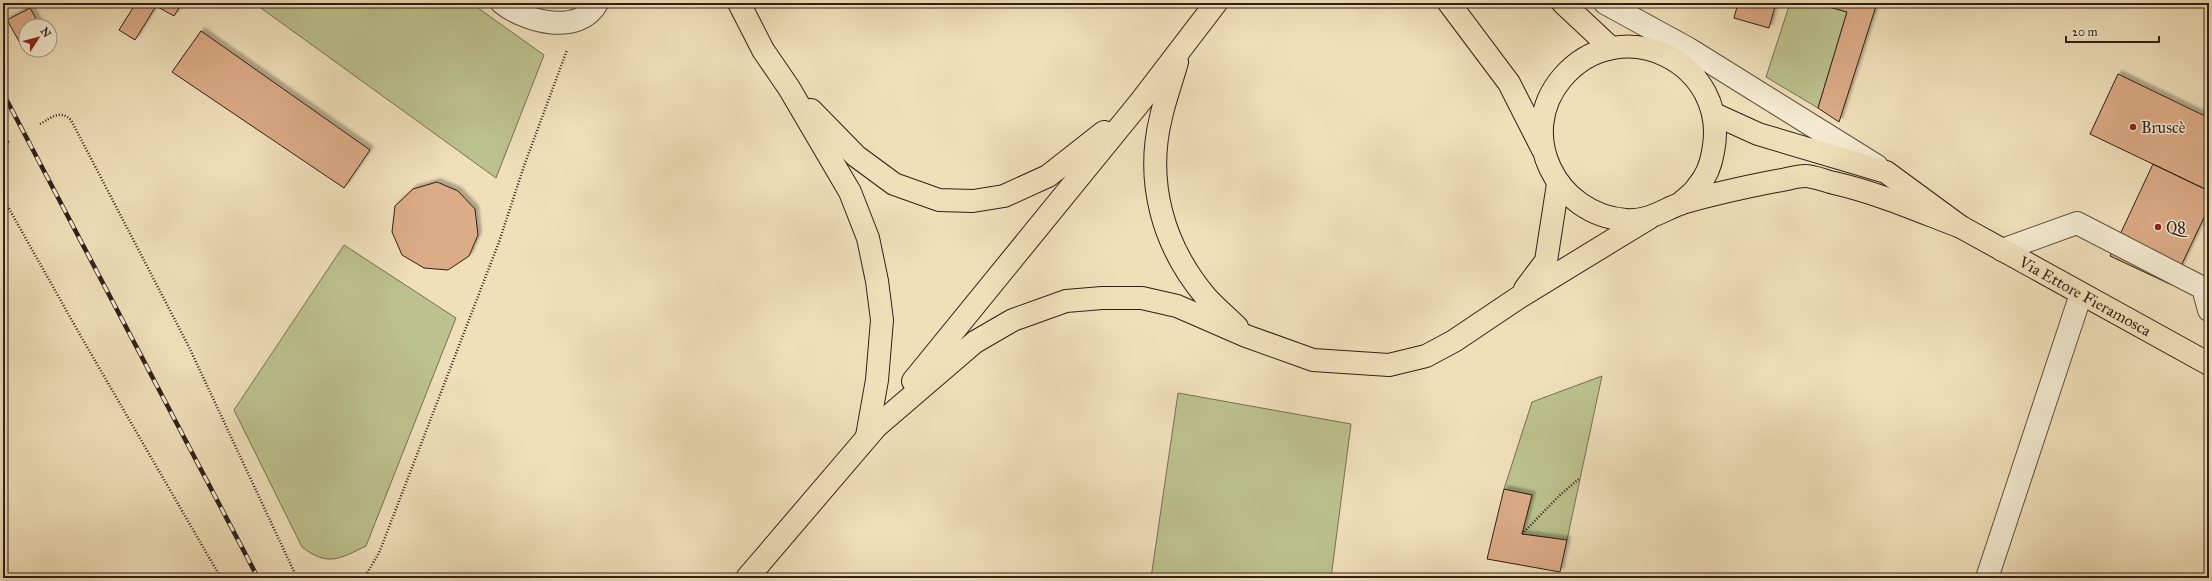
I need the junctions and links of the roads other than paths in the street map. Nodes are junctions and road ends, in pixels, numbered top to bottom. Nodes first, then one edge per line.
1 (502, 3) edge
2 (597, 3) edge
3 (739, 3) edge
4 (1216, 3) edge
5 (1449, 3) edge
6 (1562, 3) edge
7 (1605, 3) edge
8 (1611, 48) junction
9 (1181, 49) junction
10 (789, 88) junction
11 (1141, 101) junction
12 (1714, 114) junction
13 (1544, 152) junction
14 (1886, 172) junction
15 (1558, 184) junction
16 (1680, 204) junction
17 (1649, 218) junction
18 (1961, 226) junction
19 (2002, 250) junction
20 (2082, 294) junction
21 (1518, 298) junction
22 (2209, 310) edge
23 (1246, 336) junction
24 (2209, 364) edge
25 (871, 431) junction
26 (747, 578) edge
27 (1987, 578) edge

1 - 2 street
3 - 10 main road
4 - 9 main road
5 - 13 main road
6 - 8 main road
7 - 14 street
8 - 12 main road
8 - 13 main road
9 - 11 main road
9 - 23 main road
10 - 11 main road
10 - 25 main road
11 - 25 main road
12 - 14 main road
12 - 16 main road
13 - 15 main road
14 - 18 main road
15 - 17 main road
15 - 21 main road
16 - 17 main road
16 - 18 main road
17 - 21 main road
18 - 19 main road, Via Ettore Fieramosca
19 - 20 main road, Via Ettore Fieramosca
19 - 22 street
20 - 24 main road, Via Ettore Fieramosca
20 - 27 street
21 - 23 main road
23 - 25 main road
25 - 26 main road

